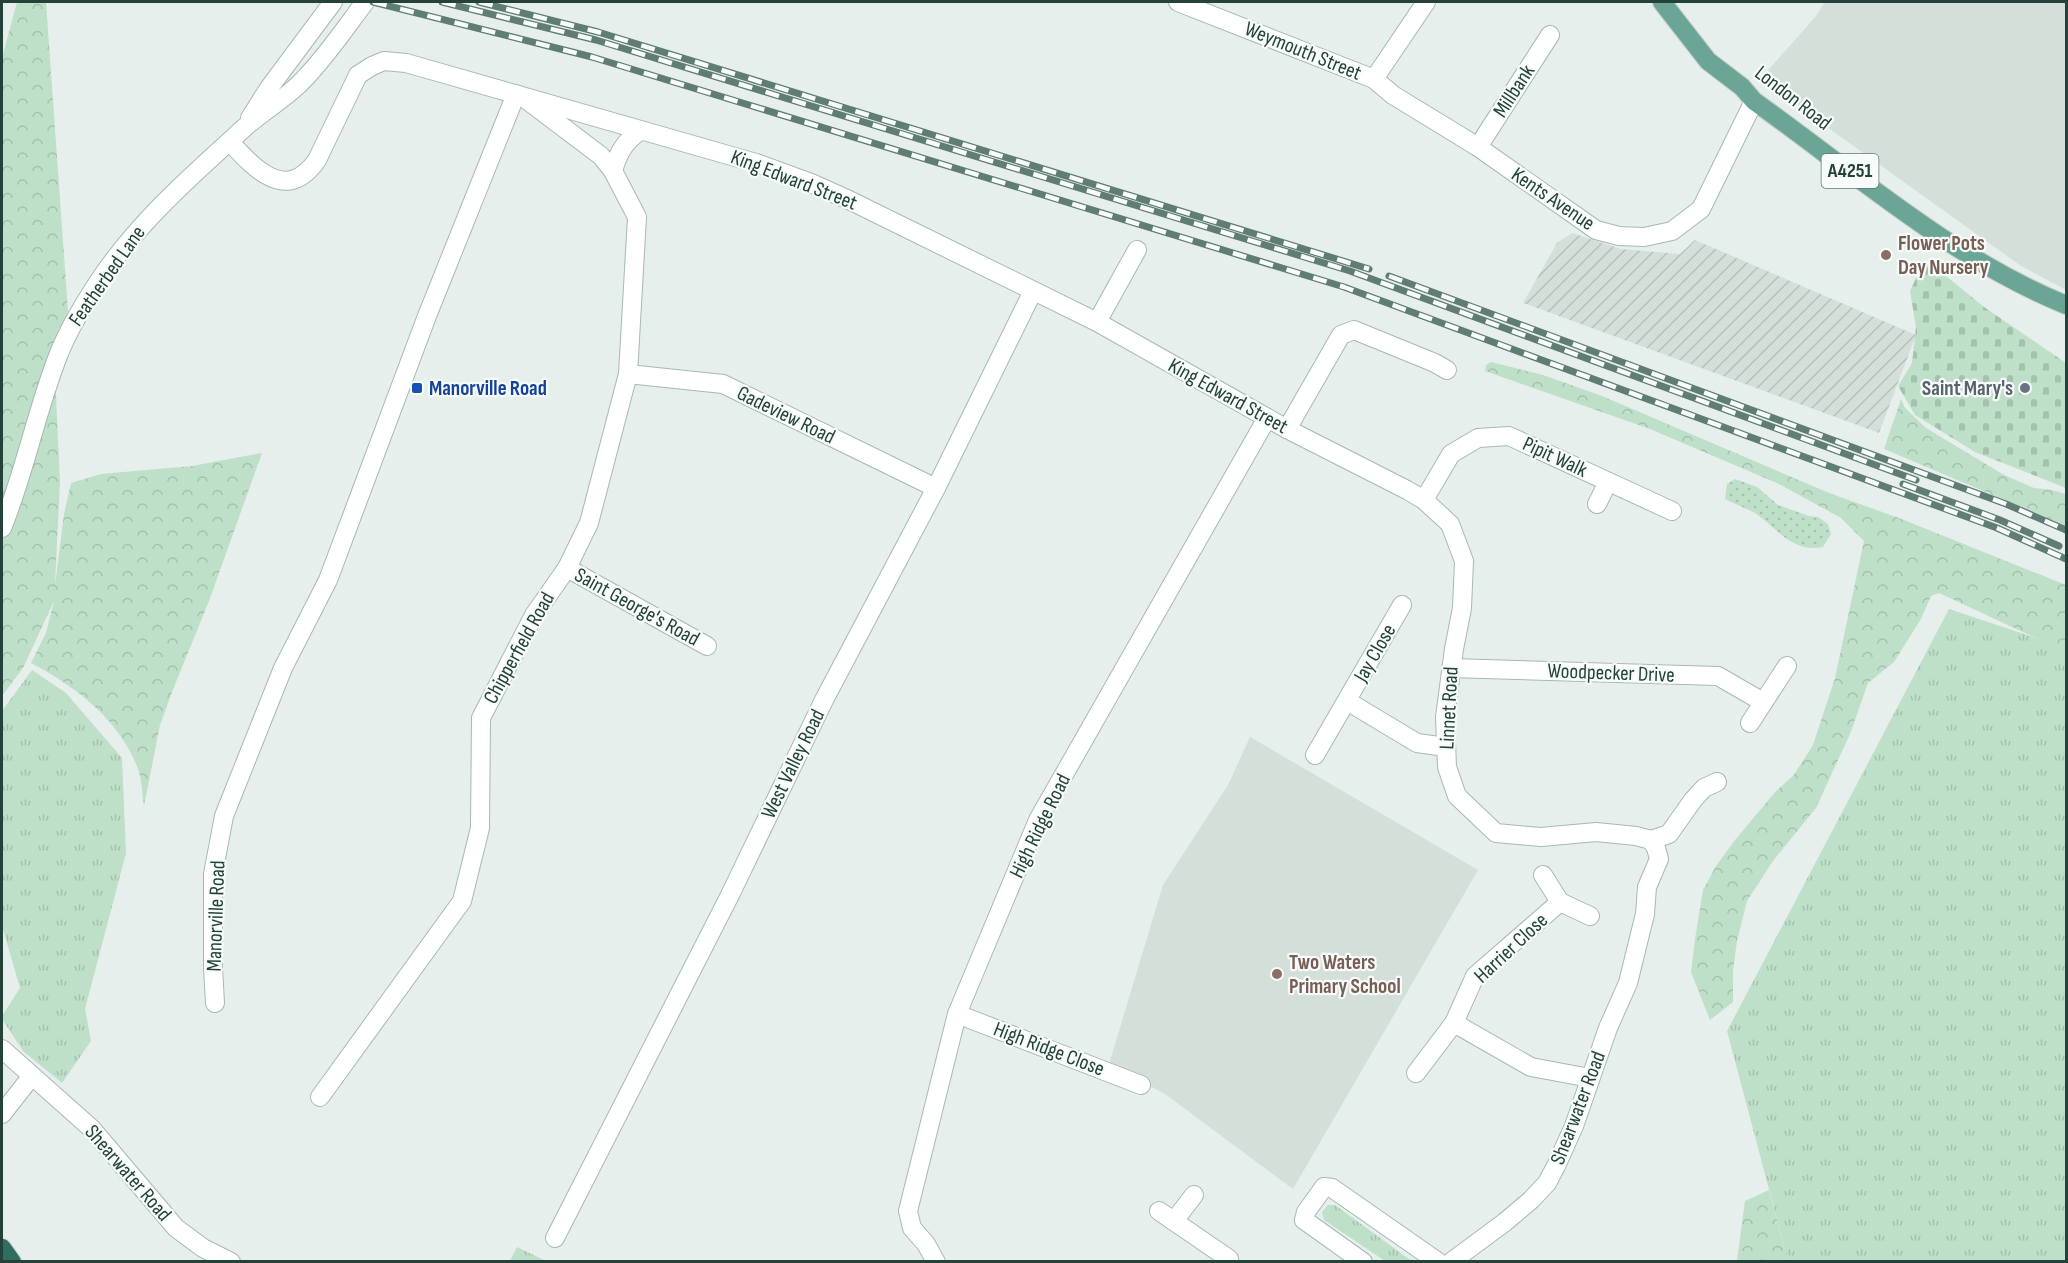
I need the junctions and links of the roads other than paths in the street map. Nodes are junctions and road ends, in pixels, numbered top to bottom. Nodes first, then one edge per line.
1 (333, 2) edge
2 (365, 2) edge
3 (1178, 2) edge
4 (1426, 2) edge
5 (1662, 2) edge
6 (1550, 34) dead end
7 (1374, 79) junction
8 (518, 94) junction
9 (1754, 101) junction
10 (245, 127) junction
11 (640, 131) junction
12 (230, 142) junction
13 (1478, 147) junction
14 (614, 171) junction
15 (1137, 250) dead end
16 (1033, 291) junction
17 (2067, 305) edge
18 (1097, 322) junction
19 (1447, 369) dead end
20 (628, 374) junction
21 (1267, 418) junction
22 (1287, 429) junction
23 (1383, 479) joint
24 (1608, 482) junction
25 (936, 488) junction
26 (1424, 500) junction
27 (1598, 504) dead end
28 (1672, 511) dead end
29 (2, 528) edge
30 (567, 568) junction
31 (1402, 605) dead end
32 (707, 646) dead end
33 (1788, 666) dead end
34 (1451, 668) junction
35 (1347, 701) junction
36 (1763, 702) junction
37 (1750, 723) dead end
38 (1446, 747) junction
39 (1315, 755) dead end
40 (1717, 782) dead end
41 (1651, 840) junction
42 (1543, 875) dead end
43 (1560, 902) junction
44 (1590, 916) dead end
45 (215, 1003) dead end
46 (957, 1014) junction
47 (1454, 1023) junction
48 (2, 1049) edge
49 (1416, 1073) dead end
50 (31, 1077) junction
51 (1590, 1078) junction
52 (1141, 1085) dead end
53 (320, 1097) dead end
54 (2, 1114) edge
55 (1194, 1195) dead end
56 (555, 1238) dead end
57 (2, 1248) edge
58 (199, 1255) edge
59 (1229, 1259) dead end
60 (12, 1262) edge
61 (231, 1262) edge
62 (936, 1262) edge
63 (1363, 1262) edge
64 (1438, 1262) edge
65 (1450, 1262) edge

1 - 10 street, Featherbed Lane
2 - 10 street, Featherbed Lane
3 - 7 street, Weymouth Street
4 - 7 street, Weymouth Street
5 - 9 main road, London Road / A4251
6 - 13 street, Millbank
7 - 13 street, Kents Avenue
8 - 11 street, King Edward Street
8 - 12 street, King Edward Street
8 - 14 street, Chipperfield Road
8 - 45 street, Manorville Road
9 - 13 street, Kents Avenue
9 - 17 main road, London Road / A4251
10 - 12 street, Featherbed Lane
11 - 14 street
11 - 16 street, King Edward Street
12 - 29 street, Featherbed Lane
14 - 20 street, Chipperfield Road
15 - 18 street
16 - 18 street, King Edward Street
16 - 25 street, West Valley Road
18 - 21 street, King Edward Street
19 - 22 street
20 - 25 street, Gadeview Road
20 - 30 street, Chipperfield Road
21 - 22 street, King Edward Street
21 - 46 street, High Ridge Road
22 - 23 street, King Edward Street
23 - 26 street, Linnet Road
24 - 26 street, Pipit Walk
24 - 27 street, Pipit Walk
24 - 28 street, Pipit Walk
25 - 56 street, West Valley Road
26 - 34 street, Linnet Road
30 - 32 street, Saint George's Road
30 - 53 street, Chipperfield Road
31 - 35 street, Jay Close
33 - 36 street
34 - 36 street, Woodpecker Drive
34 - 38 street, Linnet Road
35 - 38 street, Jay Close
35 - 39 street, Jay Close
36 - 37 street
38 - 41 street, Linnet Road
40 - 41 street
41 - 51 street, Shearwater Road
42 - 43 street
43 - 44 street, Harrier Close
43 - 47 street, Harrier Close
46 - 52 street, High Ridge Close
46 - 62 street, High Ridge Road
47 - 49 street, Harrier Close
47 - 51 street
48 - 50 street
50 - 54 street
50 - 58 street, Shearwater Road
51 - 65 street, Shearwater Road
55 - 59 street
57 - 60 highway
58 - 61 street, Shearwater Road
63 - 64 street

